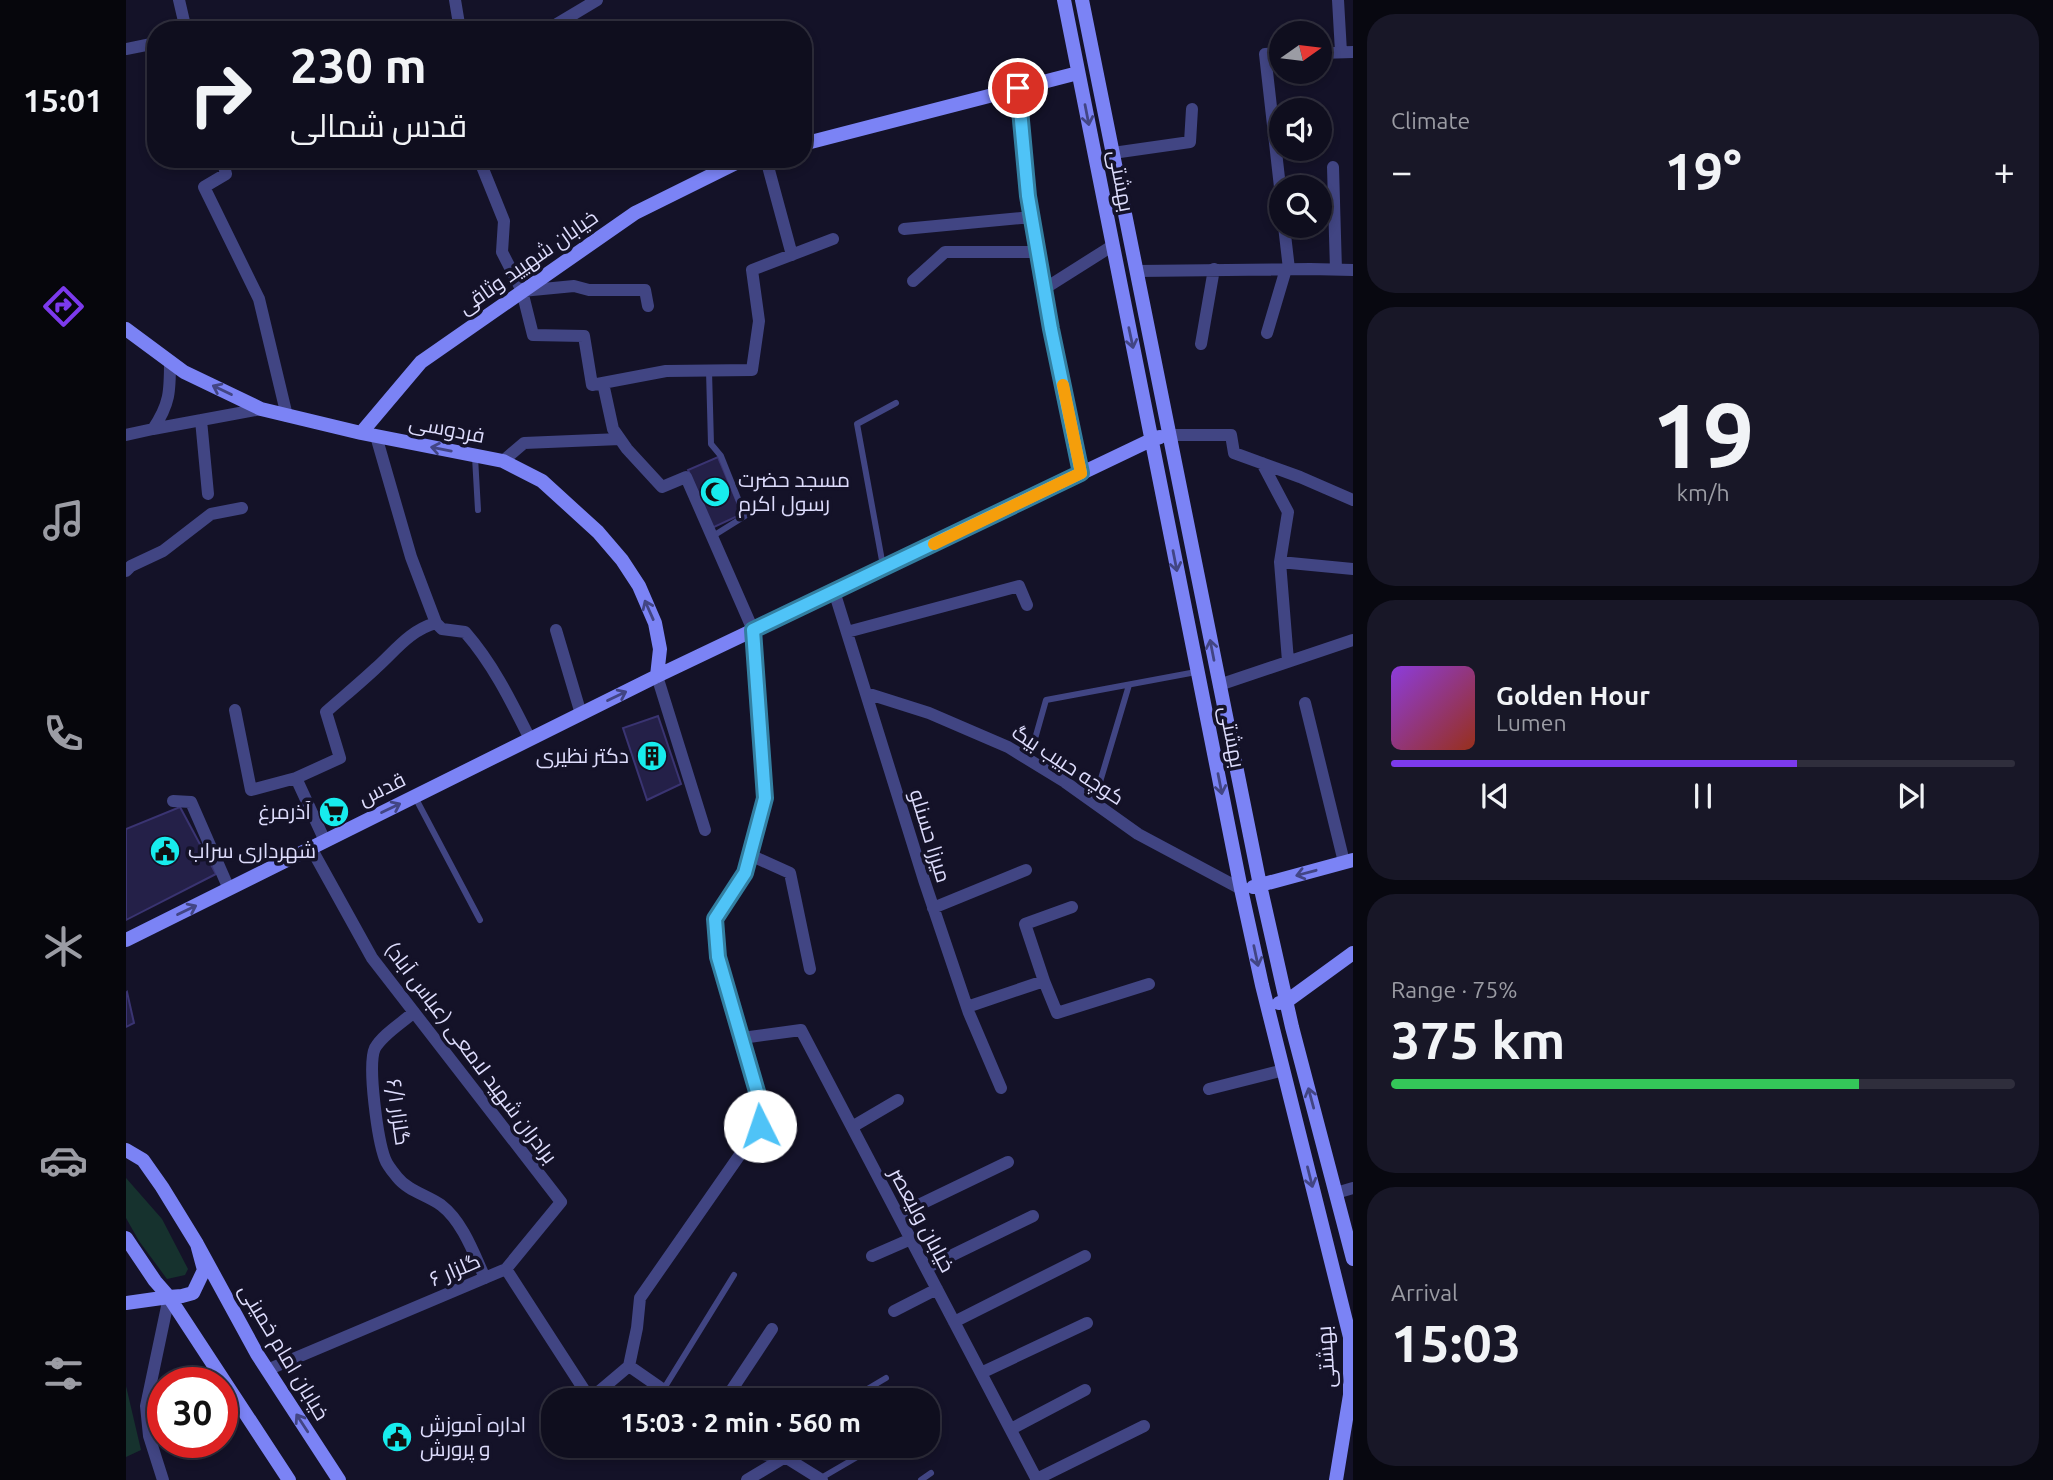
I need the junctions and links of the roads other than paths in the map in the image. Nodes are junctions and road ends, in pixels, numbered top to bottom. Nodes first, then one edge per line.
1 (179, 0) edge
2 (455, 0) edge
3 (597, 0) edge
4 (1064, 0) edge
5 (1082, 0) edge
6 (1338, 0) edge
7 (184, 21) edge
8 (458, 21) edge
9 (562, 21) edge
10 (147, 45) edge
11 (126, 49) edge
12 (1347, 52) edge
13 (1269, 54) edge
14 (1078, 73) junction
15 (1269, 79) edge
16 (1018, 88) junction
17 (1192, 110) dead end
18 (812, 142) edge
19 (1113, 153) junction
20 (1334, 167) dead end
21 (224, 168) edge
22 (483, 168) edge
23 (726, 168) edge
24 (768, 168) edge
25 (1032, 217) junction
26 (904, 229) dead end
27 (1285, 238) edge
28 (833, 239) dead end
29 (1112, 246) junction
30 (1038, 252) junction
31 (792, 255) junction
32 (1214, 269) junction
33 (1287, 269) junction
34 (1336, 270) junction
35 (1353, 270) edge
36 (1137, 271) junction
37 (913, 281) dead end
38 (1044, 289) junction
39 (522, 291) junction
40 (648, 306) dead end
41 (126, 329) edge
42 (1267, 333) dead end
43 (1201, 344) dead end
44 (170, 362) junction
45 (709, 370) junction
46 (603, 383) junction
47 (896, 403) dead end
48 (261, 409) junction
49 (287, 416) junction
50 (201, 420) junction
51 (153, 429) junction
52 (369, 434) junction
53 (126, 435) edge
54 (1170, 435) junction
55 (620, 439) junction
56 (1151, 440) junction
57 (475, 456) junction
58 (503, 461) junction
59 (1262, 463) junction
60 (1081, 473) junction
61 (208, 494) dead end
62 (1353, 500) edge
63 (242, 508) dead end
64 (478, 510) dead end
65 (713, 536) junction
66 (1280, 562) junction
67 (883, 568) junction
68 (1353, 569) edge
69 (126, 571) edge
70 (834, 591) junction
71 (1027, 605) dead end
72 (436, 623) junction
73 (556, 630) dead end
74 (753, 630) junction
75 (847, 632) junction
76 (1353, 640) edge
77 (1288, 662) junction
78 (1197, 672) junction
79 (657, 676) junction
80 (1129, 685) junction
81 (1219, 685) junction
82 (866, 693) junction
83 (1305, 703) dead end
84 (235, 710) dead end
85 (581, 714) junction
86 (530, 739) junction
87 (1029, 760) junction
88 (296, 778) junction
89 (415, 797) junction
90 (173, 801) dead end
91 (1094, 802) junction
92 (705, 830) dead end
93 (325, 841) junction
94 (311, 848) junction
95 (750, 855) junction
96 (1351, 861) edge
97 (1026, 870) dead end
98 (1260, 885) junction
99 (229, 889) junction
100 (1241, 889) junction
101 (1072, 907) dead end
102 (933, 908) junction
103 (480, 920) dead end
104 (126, 940) edge
105 (1353, 953) edge
106 (810, 969) dead end
107 (1044, 981) junction
108 (1149, 984) dead end
109 (1287, 1001) junction
110 (1268, 1006) junction
111 (967, 1007) junction
112 (414, 1012) junction
113 (742, 1038) junction
114 (1283, 1070) junction
115 (1001, 1088) dead end
116 (1209, 1089) dead end
117 (898, 1100) dead end
118 (852, 1128) junction
119 (126, 1150) edge
120 (1008, 1162) dead end
121 (1353, 1188) edge
122 (1336, 1193) junction
123 (898, 1215) junction
124 (1034, 1216) dead end
125 (126, 1238) edge
126 (911, 1239) junction
127 (197, 1244) junction
128 (872, 1256) dead end
129 (1085, 1256) dead end
130 (1353, 1259) edge
131 (926, 1268) junction
132 (506, 1269) junction
133 (734, 1275) dead end
134 (485, 1278) junction
135 (937, 1289) junction
136 (170, 1297) junction
137 (126, 1303) edge
138 (894, 1311) dead end
139 (954, 1322) junction
140 (1087, 1323) dead end
141 (772, 1329) dead end
142 (629, 1366) junction
143 (267, 1370) junction
144 (981, 1373) junction
145 (886, 1378) dead end
146 (660, 1388) edge
147 (664, 1388) edge
148 (733, 1388) edge
149 (869, 1388) edge
150 (1085, 1390) dead end
151 (1144, 1426) dead end
152 (1011, 1429) junction
153 (783, 1458) edge
154 (787, 1458) edge
155 (856, 1458) edge
156 (931, 1473) dead end
157 (821, 1479) edge
158 (163, 1480) edge
159 (289, 1480) edge
160 (339, 1480) edge
161 (747, 1480) edge
162 (921, 1480) edge
163 (1037, 1480) edge
164 (1336, 1480) edge

1 - 7 street
2 - 8 street
3 - 9 street
4 - 14 main road, بهشتی
5 - 19 main road, بهشتی
6 - 12 street
10 - 11 street
13 - 15 street
14 - 16 main road
14 -> 29 main road, بهشتی
16 - 18 main road
16 - 25 street
17 - 19 street
19 - 36 main road, بهشتی
20 - 34 street
21 - 49 street
22 - 39 street
23 - 39 main road, خیابان شهیید وثاقی
24 - 31 street
25 - 26 street
25 - 30 street
27 - 33 street
28 - 31 street
29 - 38 street
29 -> 56 main road, بهشتی
30 - 37 street
30 - 38 street
31 - 45 street
32 - 33 street
32 - 36 street
32 - 43 street
33 - 34 street
33 - 42 street
34 - 35 street
36 - 54 main road, بهشتی
38 - 60 street
39 - 40 street
39 - 46 street
39 - 52 main road, خیابان شهیید وثاقی
41 - 44 main road, فردوسی
48 -> 44 main road, فردوسی
44 - 51 street
45 - 46 street
45 - 65 lane
46 - 55 street
47 - 67 lane
48 - 49 main road, فردوسی
48 - 50 street
49 - 52 main road, فردوسی
50 - 51 street
50 - 61 street
51 - 53 street
57 -> 52 main road, فردوسی
52 - 72 street
54 - 56 main road, قدس
54 - 59 street
81 -> 54 main road, بهشتی
55 - 58 street
55 - 65 street
56 - 60 main road, قدس
56 -> 78 main road, بهشتی
57 - 58 main road, فردوسی
57 - 64 lane
79 -> 58 main road, فردوسی
59 - 62 street
59 - 66 street
60 - 67 main road, قدس
63 - 69 street
65 - 74 street
66 - 68 street
66 - 77 street
67 - 70 main road, قدس
70 - 74 main road, قدس
70 - 75 street, میرزا حسنلو
71 - 75 street
72 - 86 street
72 - 88 street
73 - 85 street
74 - 79 main road, قدس
74 - 95 street
75 - 82 street, میرزا حسنلو
76 - 77 street
77 - 81 street
78 - 80 lane
78 -> 100 main road, بهشتی
85 -> 79 main road, قدس
79 - 92 street
80 - 87 lane
80 - 91 lane
81 - 98 main road, بهشتی
82 - 87 street, کوچه حبیب بیگ
82 - 102 street, میرزا حسنلو
83 - 96 street
84 - 88 street
85 - 86 main road, قدس
86 - 89 main road, قدس
87 - 91 street, کوچه حبیب بیگ
88 - 93 street
93 -> 89 main road, قدس
89 - 103 lane
90 - 99 street
91 - 100 street, کوچه حبیب بیگ
93 - 94 main road, قدس
94 - 99 main road, قدس
94 - 112 street, برادران شهید لامعی (عباس آباد)
95 - 106 street
95 - 113 street
96 -> 98 main road
97 - 102 street
98 - 100 main road
98 - 109 main road, بهشتی
104 -> 99 main road, قدس
100 -> 110 main road, بهشتی
101 - 107 street
102 - 111 street, میرزا حسنلو
105 - 109 main road
107 - 108 street
107 - 111 street
109 - 110 main road
122 -> 109 main road, بهشتی
110 - 114 main road, بهشتی
111 - 115 street, میرزا حسنلو
112 - 132 street, برادران شهید لامعی (عباس آباد)
112 - 134 street, گلزار ۶/۱
113 - 118 street, خیابان ولیعصر
113 - 142 street
114 - 116 street
114 -> 164 main road, بهشتی
117 - 118 street
118 - 123 street, خیابان ولیعصر
119 - 127 main road, خیابان امام خمینی
120 - 123 street
121 - 122 street
122 - 130 main road, بهشتی
123 - 126 street, خیابان ولیعصر
124 - 131 street
125 - 136 main road
126 - 128 street
126 - 131 street, خیابان ولیعصر
127 - 136 main road
127 - 143 main road, خیابان امام خمینی
129 - 139 street
131 - 135 street, خیابان ولیعصر
132 - 134 street, گلزار ۶
132 - 142 street, گلزار ۶
133 - 147 lane
134 - 143 street, گلزار ۶
135 - 138 street
135 - 139 street, خیابان ولیعصر
136 - 137 main road
136 - 158 street
136 - 159 main road
139 - 144 street, خیابان ولیعصر
140 - 144 street
141 - 148 street
142 - 146 street
160 -> 143 main road, خیابان امام خمینی
144 - 152 street, خیابان ولیعصر
145 - 149 lane
150 - 152 street
151 - 163 street
152 - 163 street, خیابان ولیعصر
153 - 161 street
154 - 157 street
155 - 157 lane
156 - 162 lane

